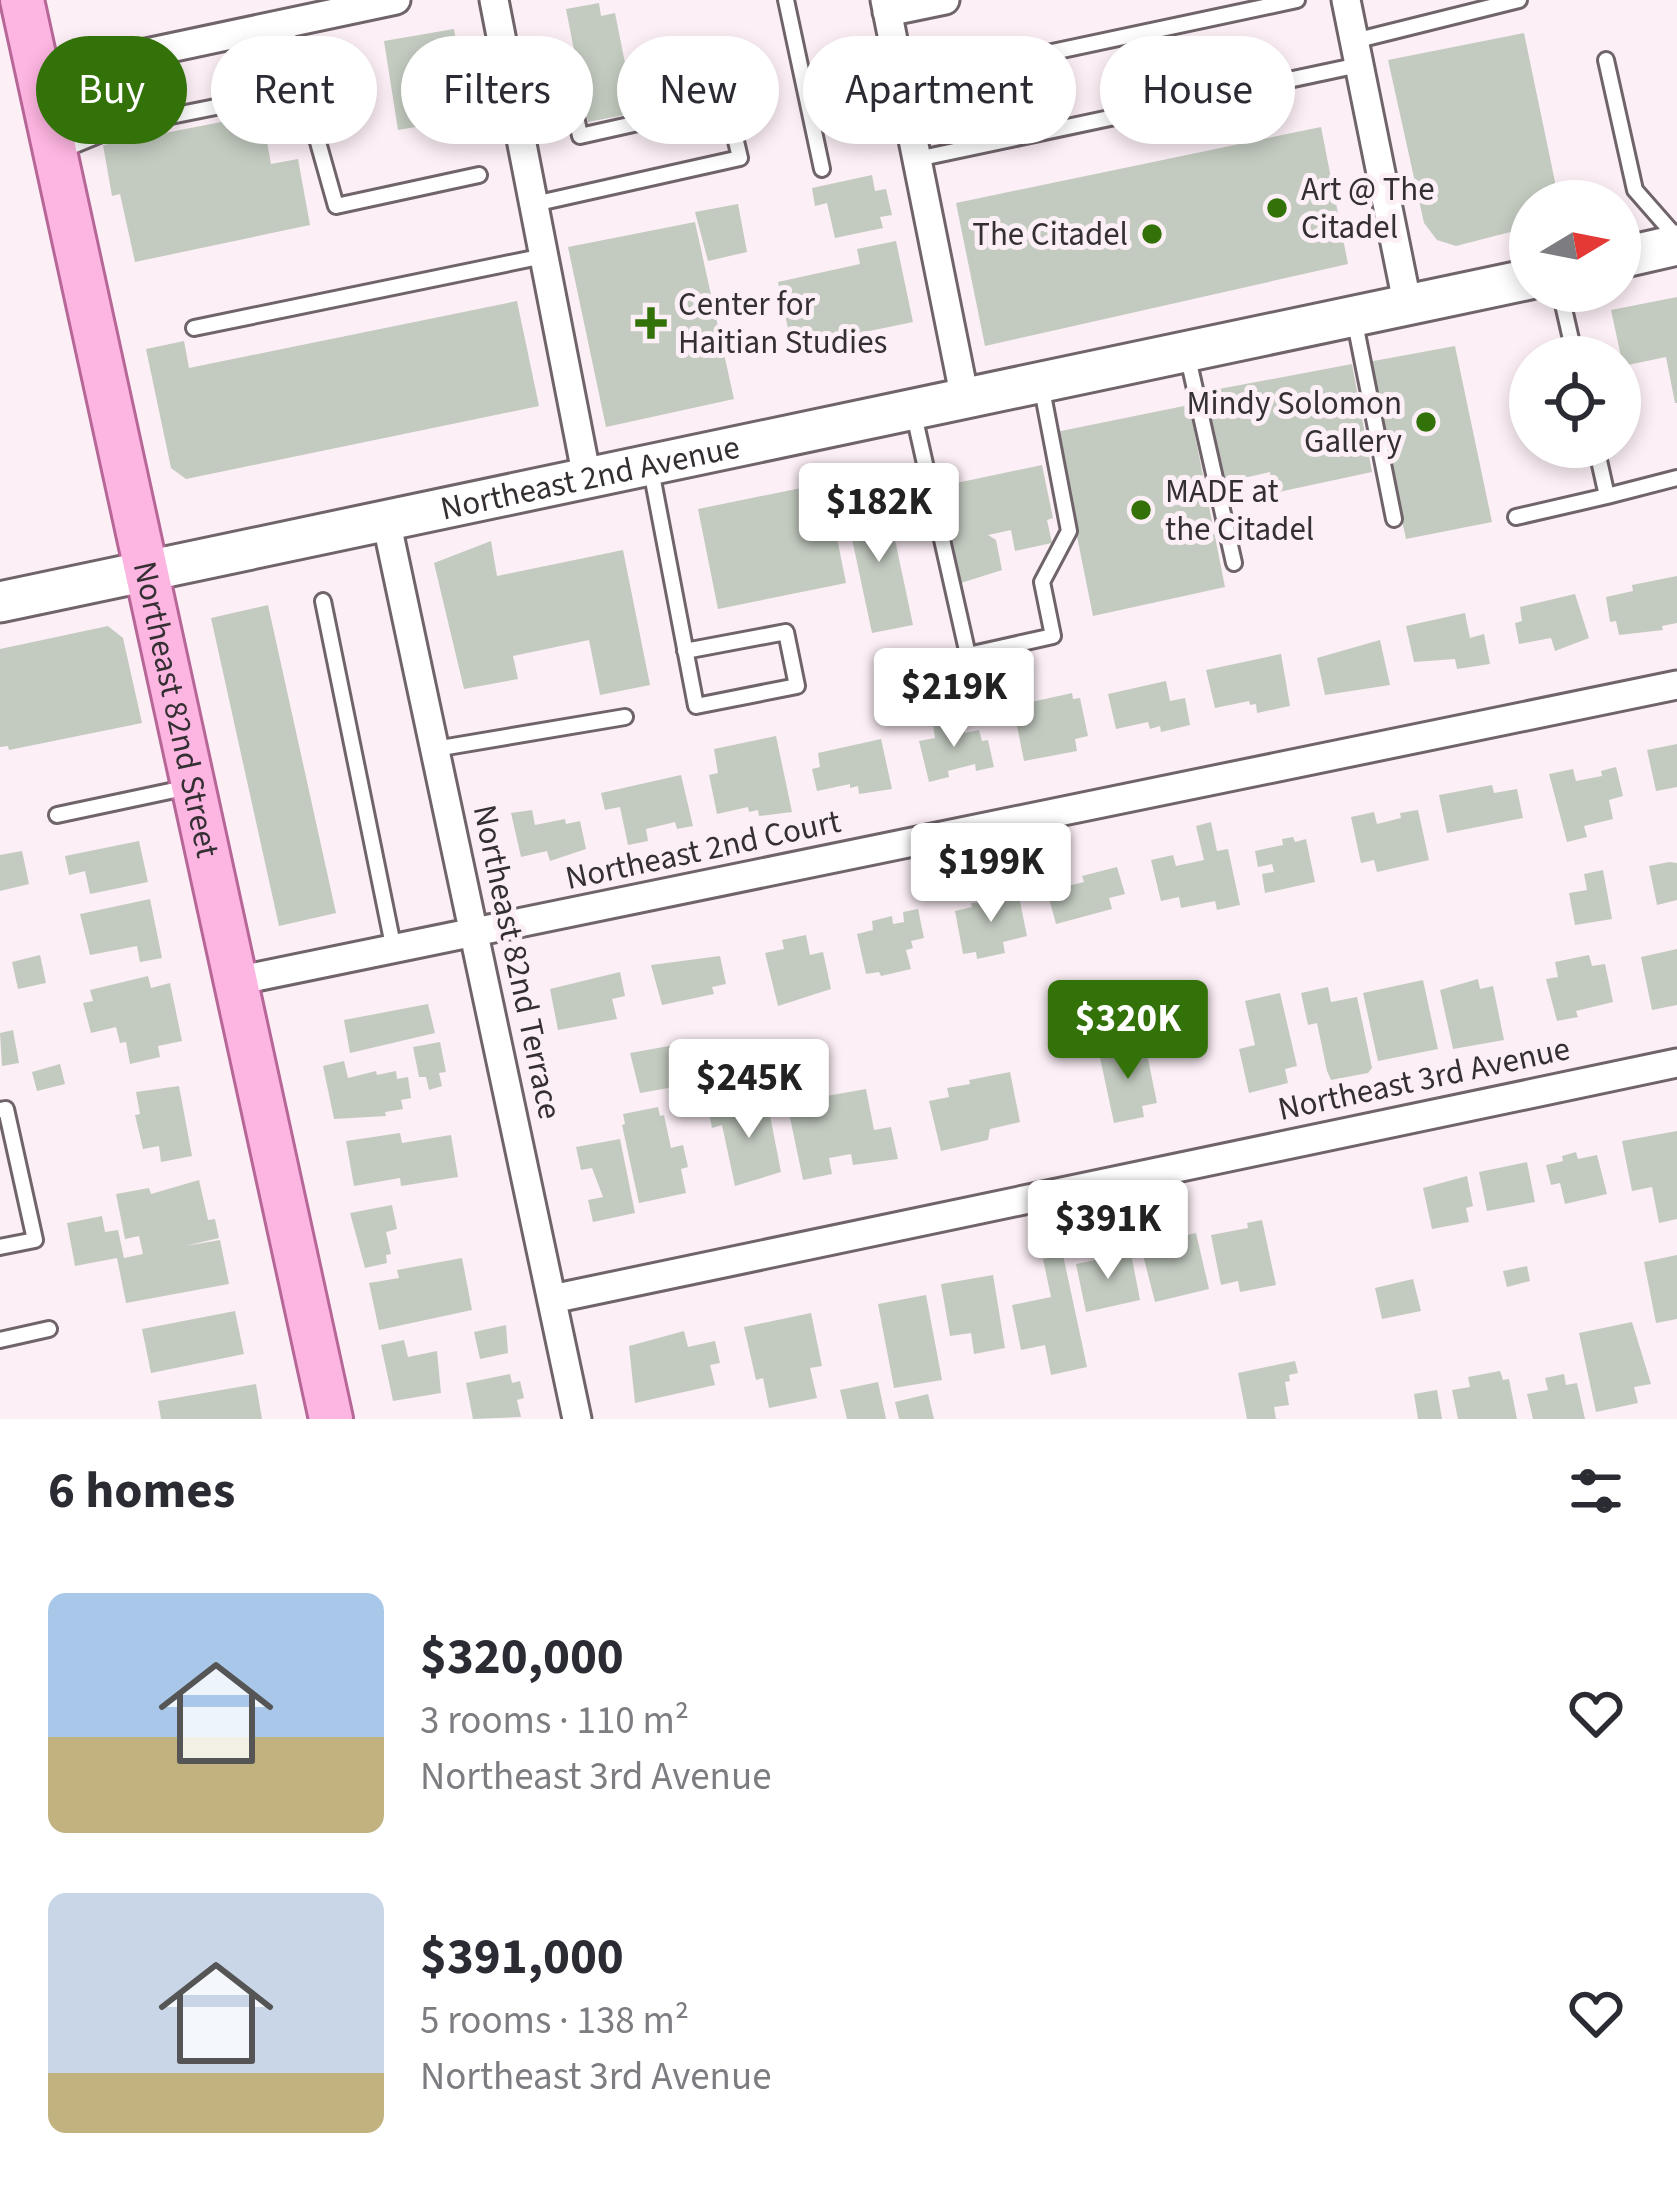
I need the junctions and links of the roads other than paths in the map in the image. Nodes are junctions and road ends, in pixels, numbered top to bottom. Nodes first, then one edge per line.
1 (22, 0) edge
2 (396, 0) edge
3 (494, 0) edge
4 (786, 0) edge
5 (945, 0) edge
6 (1297, 0) edge
7 (1346, 0) edge
8 (1519, 0) edge
9 (886, 6) edge
10 (285, 25) junction
11 (501, 36) edge
12 (892, 36) edge
13 (1076, 40) edge
14 (187, 45) edge
15 (1357, 53) junction
16 (1606, 60) dead end
17 (36, 66) edge
18 (803, 80) edge
19 (211, 108) edge
20 (593, 133) edge
21 (54, 144) edge
22 (522, 144) edge
23 (817, 144) edge
24 (914, 144) edge
25 (56, 153) junction
26 (917, 159) junction
27 (822, 169) dead end
28 (479, 175) dead end
29 (534, 204) junction
30 (1677, 242) edge
31 (1641, 253) edge
32 (544, 256) junction
33 (1509, 284) edge
34 (1408, 307) junction
35 (1354, 318) junction
36 (194, 328) dead end
37 (1187, 353) junction
38 (1041, 383) junction
39 (965, 399) junction
40 (913, 410) junction
41 (650, 465) junction
42 (1601, 468) edge
43 (587, 478) junction
44 (1677, 478) edge
45 (1607, 496) junction
46 (1516, 517) dead end
47 (1394, 519) dead end
48 (386, 520) junction
49 (1234, 563) dead end
50 (148, 569) junction
51 (0, 602) edge
52 (323, 602) dead end
53 (685, 651) junction
54 (1677, 685) edge
55 (625, 717) dead end
56 (435, 749) junction
57 (194, 786) junction
58 (57, 815) dead end
59 (475, 934) junction
60 (394, 950) junction
61 (236, 981) junction
62 (1677, 1064) edge
63 (0, 1110) edge
64 (0, 1247) edge
65 (552, 1299) junction
66 (49, 1329) dead end
67 (0, 1340) edge
68 (331, 1419) edge
69 (577, 1419) edge

1 - 17 main road, Northeast 82nd Street
2 - 10 street
3 - 11 street
4 - 18 lane
5 - 9 street
6 - 13 lane
7 - 15 street
8 - 15 lane
9 - 12 street
10 - 14 street
10 - 28 lane
15 - 26 lane
15 - 34 street
16 - 30 lane
19 - 25 lane
20 - 29 lane
21 - 25 main road, Northeast 82nd Street
22 - 29 street
23 - 27 lane
24 - 26 street
25 - 50 main road, Northeast 82nd Street
26 - 39 street
29 - 32 street
30 - 31 main road
32 - 36 lane
32 - 43 street
33 - 34 main road, Northeast 2nd Avenue
34 - 35 main road, Northeast 2nd Avenue
35 - 37 main road, Northeast 2nd Avenue
35 - 47 lane
37 - 38 main road, Northeast 2nd Avenue
37 - 49 lane
38 - 39 main road, Northeast 2nd Avenue
38 - 40 lane
39 - 40 main road, Northeast 2nd Avenue
40 - 41 main road, Northeast 2nd Avenue
41 - 43 main road, Northeast 2nd Avenue
41 - 53 lane
42 - 45 lane
43 - 48 main road, Northeast 2nd Avenue
44 - 45 lane
45 - 46 lane
48 - 50 main road, Northeast 2nd Avenue
48 - 56 street, Northeast 82nd Terrace
50 - 51 main road, Northeast 2nd Avenue
50 - 57 main road, Northeast 82nd Street
52 - 60 lane
53 - 53 lane
54 - 59 street, Northeast 2nd Court
55 - 56 lane
56 - 59 street, Northeast 82nd Terrace
57 - 58 lane
57 - 61 main road, Northeast 82nd Street
59 - 60 street, Northeast 2nd Court
59 - 65 street, Northeast 82nd Terrace
60 - 61 street, Northeast 2nd Court
61 - 68 main road, Northeast 82nd Street
62 - 65 street, Northeast 3rd Avenue
63 - 64 lane
65 - 69 street, Northeast 82nd Terrace
66 - 67 lane

